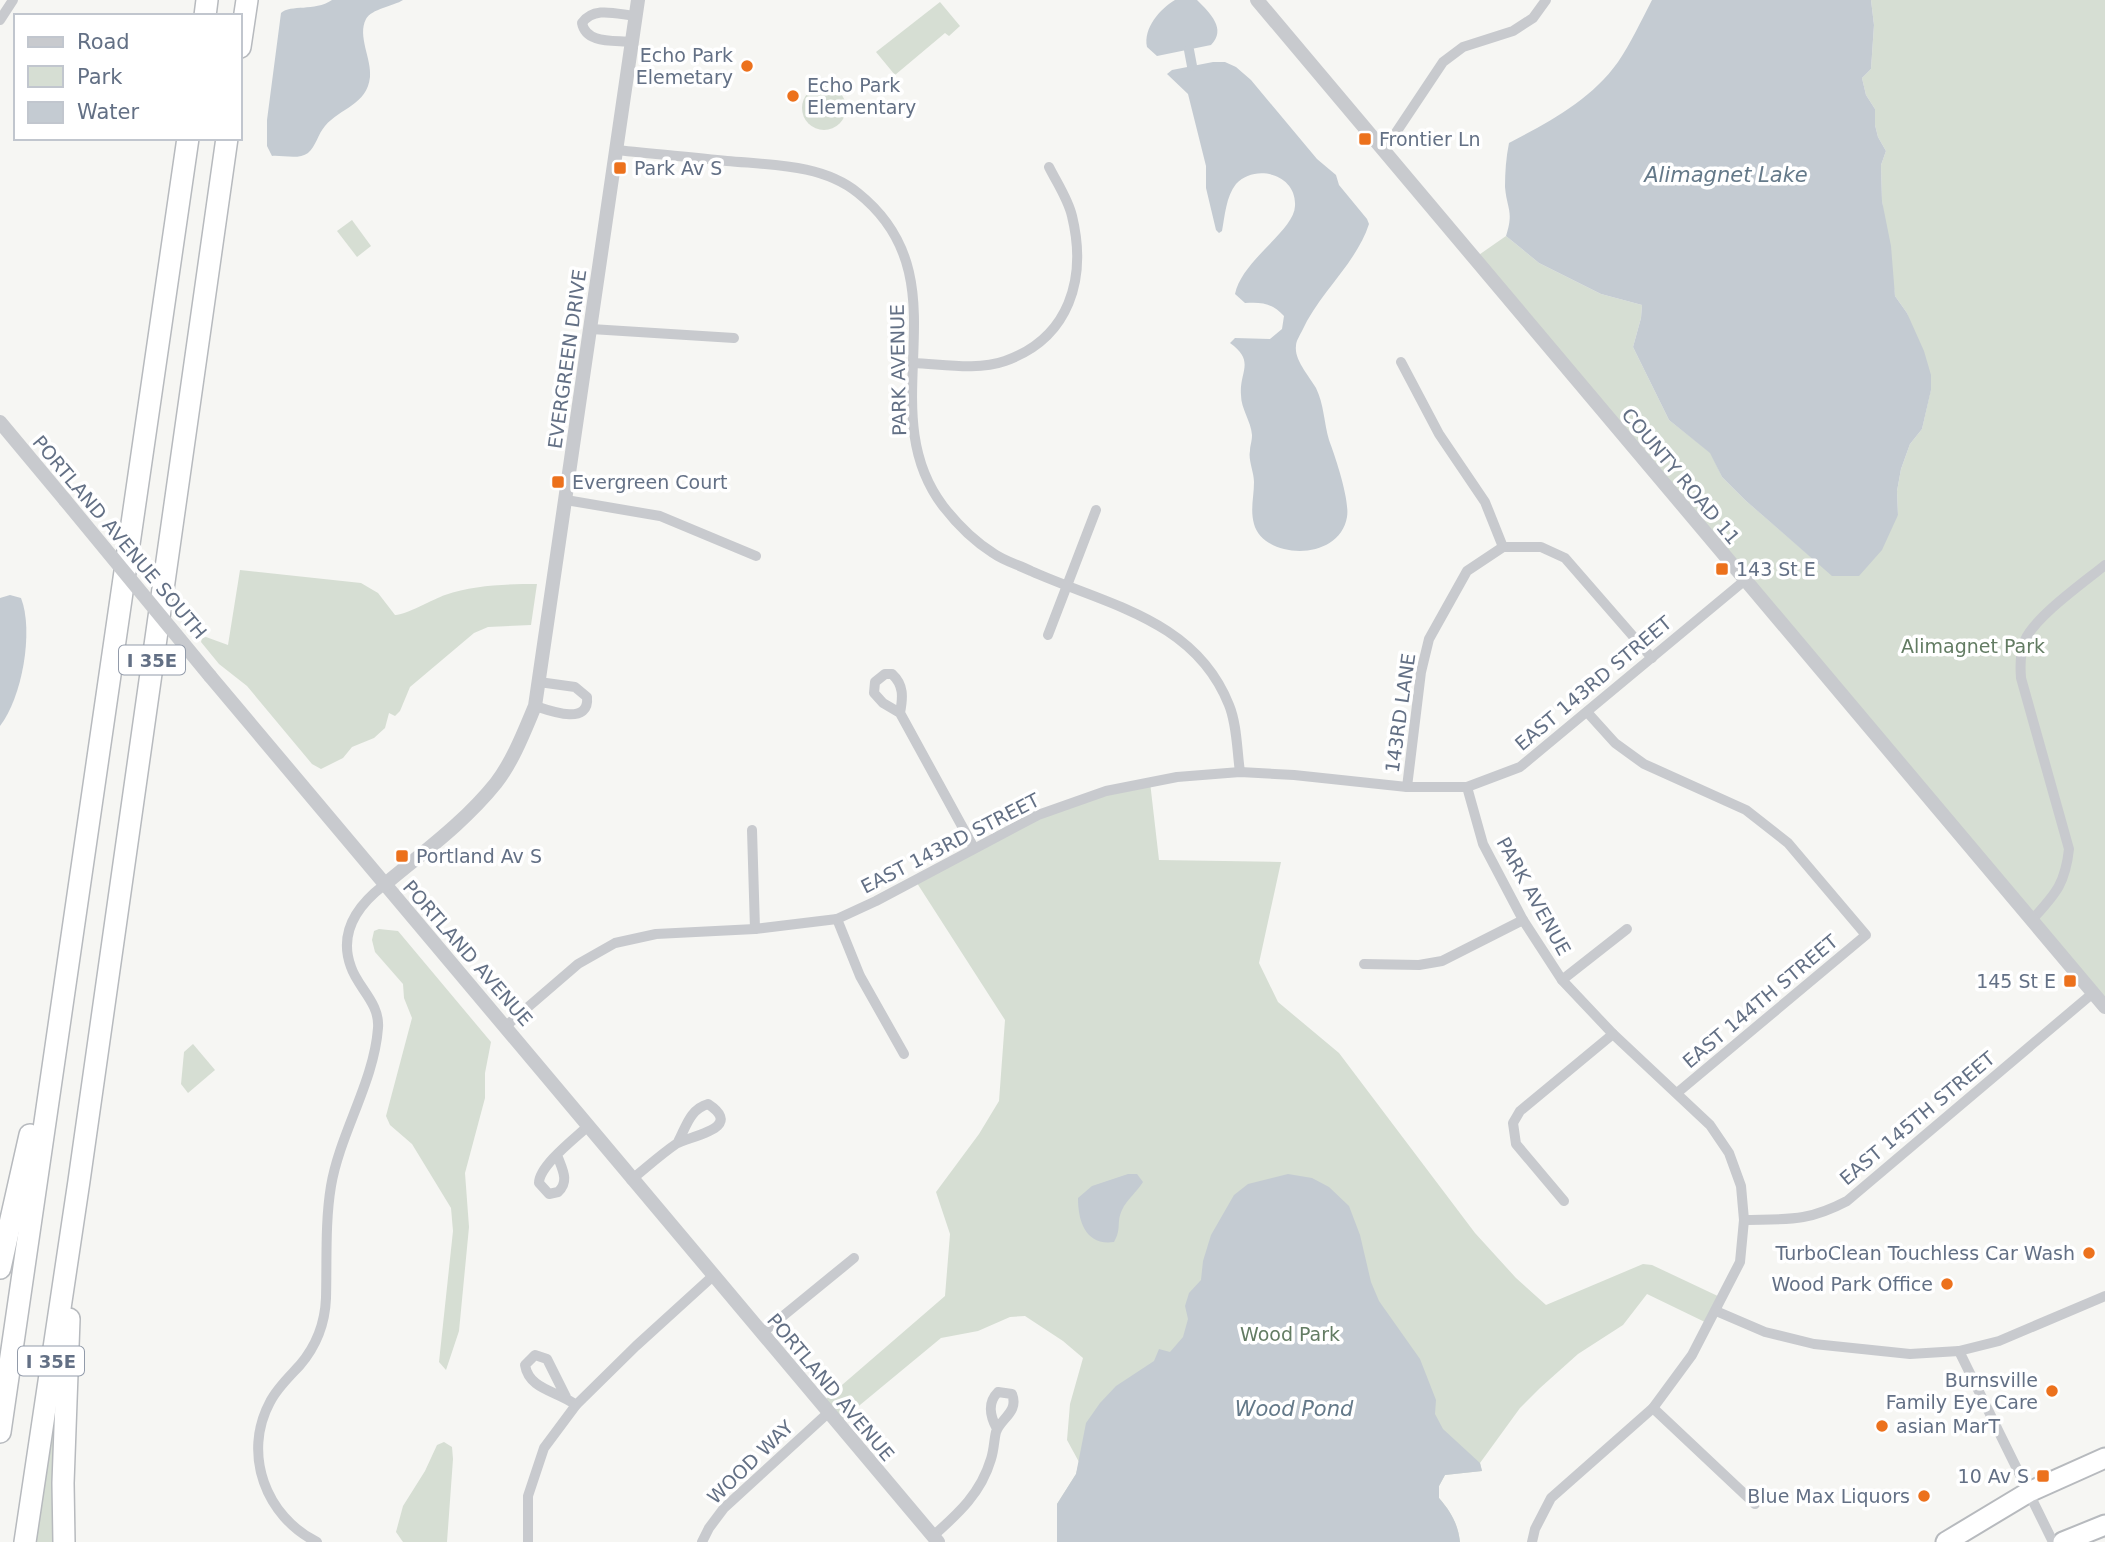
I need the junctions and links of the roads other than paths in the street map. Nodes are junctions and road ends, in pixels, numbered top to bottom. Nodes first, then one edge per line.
1 (0, 0) edge
2 (13, 0) edge
3 (247, 0) edge
4 (638, 0) edge
5 (1546, 0) edge
6 (1265, 3) edge
7 (635, 16) junction
8 (1, 18) edge
9 (242, 34) edge
10 (631, 42) junction
11 (188, 140) edge
12 (227, 140) edge
13 (617, 150) junction
14 (1383, 152) junction
15 (1049, 167) dead end
16 (591, 329) junction
17 (734, 338) dead end
18 (1401, 362) dead end
19 (913, 363) junction
20 (0, 422) edge
21 (566, 500) junction
22 (1096, 510) dead end
23 (1503, 547) junction
24 (756, 556) dead end
25 (2105, 565) edge
26 (1744, 580) junction
27 (1067, 587) junction
28 (1048, 635) dead end
29 (1652, 658) junction
30 (210, 676) joint
31 (539, 682) junction
32 (535, 706) junction
33 (1587, 712) junction
34 (900, 713) dead end
35 (1240, 772) junction
36 (1407, 787) junction
37 (1467, 787) junction
38 (752, 830) dead end
39 (974, 848) junction
40 (384, 885) junction
41 (837, 919) junction
42 (1523, 920) junction
43 (2031, 921) junction
44 (755, 929) junction
45 (1627, 929) dead end
46 (1364, 964) dead end
47 (1562, 980) junction
48 (65, 986) junction
49 (2093, 993) junction
50 (2105, 1007) edge
51 (506, 1026) junction
52 (1613, 1034) junction
53 (904, 1054) dead end
54 (1677, 1093) junction
55 (587, 1127) junction
56 (678, 1142) dead end
57 (557, 1155) dead end
58 (631, 1180) junction
59 (79, 1181) junction
60 (1564, 1202) dead end
61 (1744, 1220) junction
62 (854, 1258) dead end
63 (0, 1268) edge
64 (713, 1276) junction
65 (2105, 1296) edge
66 (1716, 1311) junction
67 (761, 1334) junction
68 (1959, 1351) junction
69 (566, 1397) dead end
70 (576, 1405) junction
71 (1653, 1408) junction
72 (828, 1413) junction
73 (997, 1429) dead end
74 (0, 1432) edge
75 (2105, 1458) edge
76 (2029, 1492) junction
77 (1755, 1504) dead end
78 (2105, 1525) edge
79 (935, 1539) edge
80 (25, 1542) edge
81 (64, 1542) edge
82 (317, 1542) edge
83 (528, 1542) edge
84 (702, 1542) edge
85 (1532, 1542) edge
86 (1946, 1542) edge
87 (2053, 1542) edge
88 (2063, 1542) edge

1 - 8 street
2 - 8 street
3 - 9 highway
4 - 7 street, EVERGREEN DRIVE
5 - 14 street
6 - 14 street, COUNTY ROAD 11
7 - 10 street, EVERGREEN DRIVE
7 - 10 street
10 - 13 street, EVERGREEN DRIVE
11 - 48 highway, I 35E
12 - 59 highway, I 35E
13 - 16 street, EVERGREEN DRIVE
13 - 19 street, PARK AVENUE
14 - 26 street, COUNTY ROAD 11
15 - 19 street
16 - 17 street
16 - 21 street, EVERGREEN DRIVE
18 - 23 street
19 - 27 street, PARK AVENUE
20 - 30 street, PORTLAND AVENUE SOUTH, bridge
21 - 24 street
21 - 31 street, EVERGREEN DRIVE
22 - 27 street
23 - 29 street
23 - 36 street, 143RD LANE
25 - 43 street
26 - 29 street, EAST 143RD STREET
26 - 43 street, COUNTY ROAD 11
27 - 28 street
27 - 35 street, PARK AVENUE
29 - 33 street, EAST 143RD STREET
30 - 40 street, PORTLAND AVENUE
31 - 32 street, EVERGREEN DRIVE
31 - 32 street
32 - 40 street, EVERGREEN DRIVE
33 - 37 street, EAST 143RD STREET
33 - 54 street, EAST 144TH STREET
34 - 39 street
35 - 36 street, EAST 143RD STREET
35 - 39 street, EAST 143RD STREET
36 - 37 street, EAST 143RD STREET
37 - 42 street, PARK AVENUE
38 - 44 street
39 - 41 street, EAST 143RD STREET
40 - 51 street, PORTLAND AVENUE
40 - 82 street
41 - 44 street, EAST 143RD STREET
41 - 53 street
42 - 46 street
42 - 47 street, PARK AVENUE
43 - 49 street, COUNTY ROAD 11
44 - 51 street, EAST 143RD STREET
45 - 47 street
47 - 52 street, PARK AVENUE
48 - 63 highway
48 - 74 highway, I 35E
49 - 50 street, COUNTY ROAD 11
49 - 61 street, EAST 145TH STREET
51 - 55 street, PORTLAND AVENUE
52 - 54 street, PARK AVENUE
52 - 60 street
54 - 61 street
55 - 57 street
55 - 58 street, PORTLAND AVENUE
56 - 58 street
58 - 64 street, PORTLAND AVENUE
59 - 80 highway, I 35E
59 - 81 highway
61 - 66 street
62 - 67 street
64 - 67 street, PORTLAND AVENUE
64 - 70 street
65 - 68 street
66 - 68 street
66 - 71 street
67 - 72 street, PORTLAND AVENUE
68 - 76 street
69 - 70 street
70 - 83 street
71 - 77 street
71 - 85 street
72 - 79 street, PORTLAND AVENUE
72 - 84 street, WOOD WAY
73 - 79 street
75 - 76 highway
76 - 86 highway
76 - 87 street
78 - 88 highway

